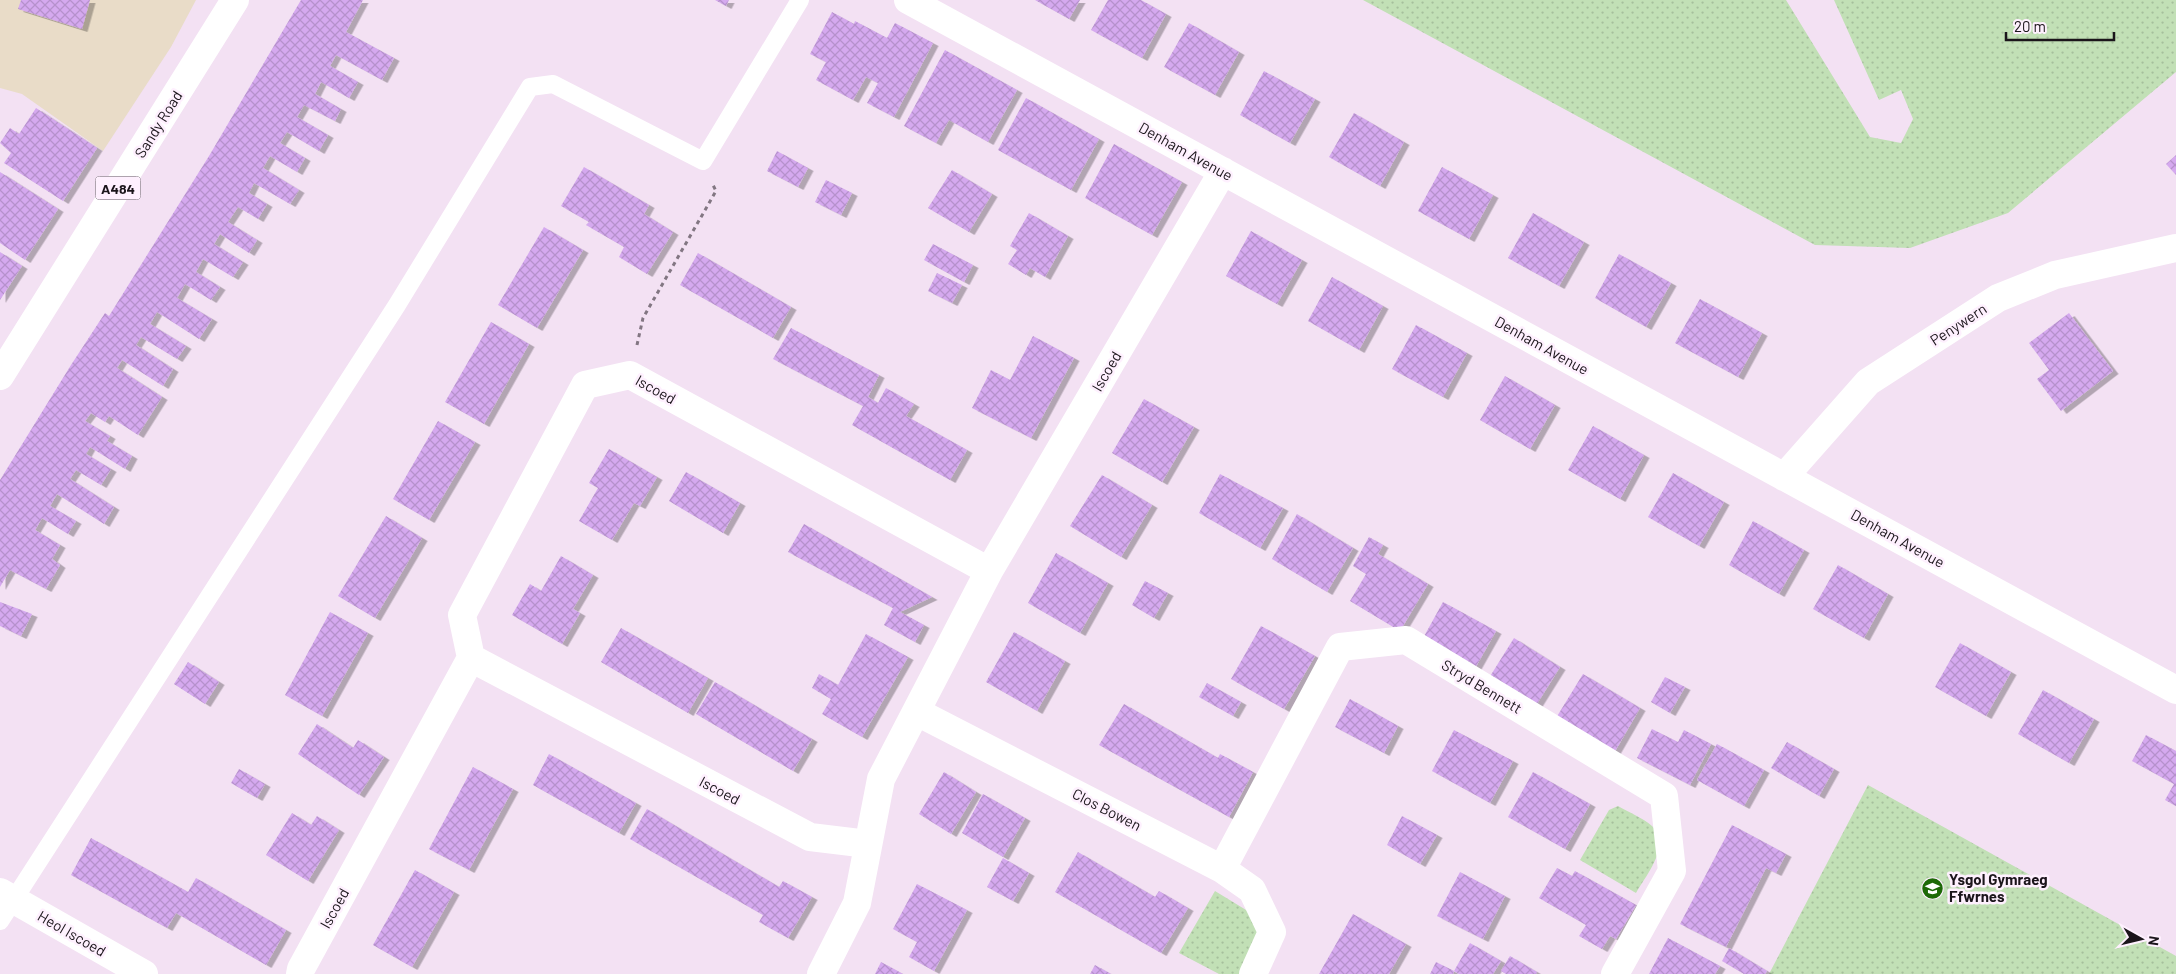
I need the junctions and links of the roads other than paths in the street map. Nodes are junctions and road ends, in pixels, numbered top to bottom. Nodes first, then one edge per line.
1 (235, 0) edge
2 (800, 0) edge
3 (908, 0) edge
4 (1223, 171) junction
5 (2176, 248) edge
6 (0, 376) edge
7 (1784, 477) junction
8 (989, 571) junction
9 (471, 658) junction
10 (2176, 690) edge
11 (917, 712) junction
12 (868, 844) junction
13 (1222, 869) junction
14 (4, 904) edge
15 (144, 974) edge
16 (300, 974) edge
17 (821, 974) edge
18 (1252, 974) edge
19 (1615, 974) edge

1 - 6 street, Sandy Road / A484
2 - 14 lane
3 - 4 street, Denham Avenue
4 - 7 street, Denham Avenue
4 - 8 street, Iscoed
5 - 7 street, Penywern
7 - 10 street, Denham Avenue
8 - 9 street, Iscoed
8 - 11 street, Iscoed
9 - 12 street, Iscoed
9 - 16 street, Iscoed
11 - 12 street, Iscoed
11 - 13 street, Clos Bowen
12 - 17 street, Iscoed
13 - 18 street, Clos Bowen
13 - 19 street, Stryd Bennett
14 - 15 street, Heol Iscoed

